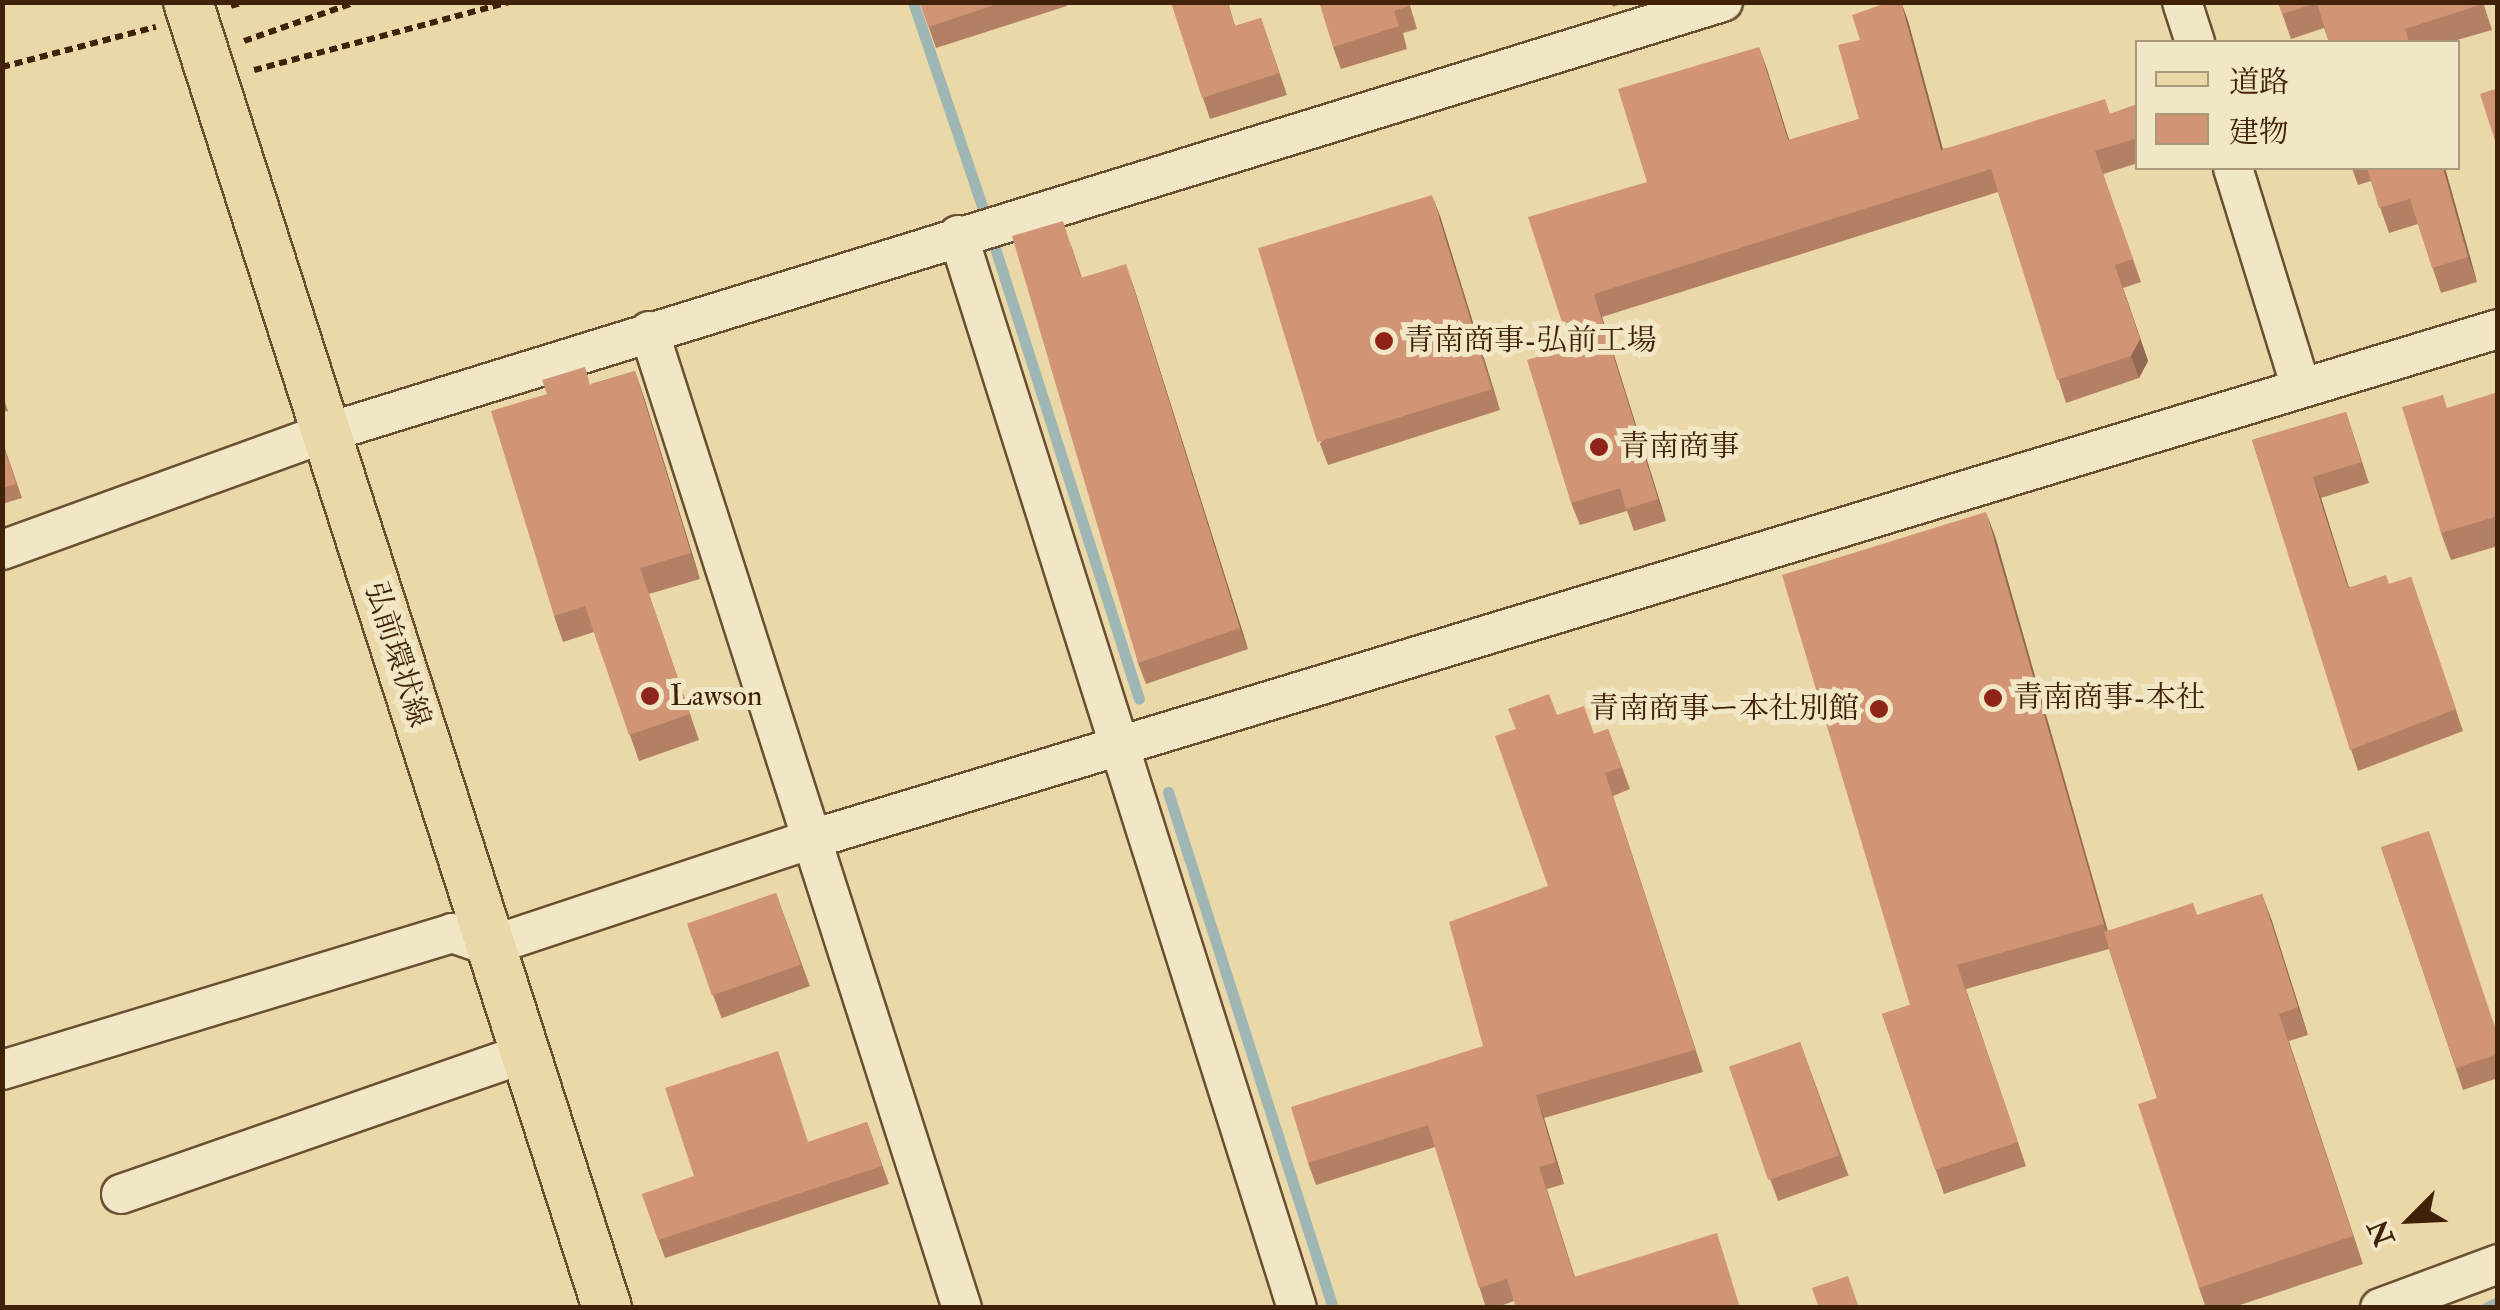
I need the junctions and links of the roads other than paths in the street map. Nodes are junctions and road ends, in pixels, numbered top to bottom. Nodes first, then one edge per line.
1 (1723, 2) edge
2 (2182, 2) edge
3 (190, 10) edge
4 (2194, 40) edge
5 (2235, 170) edge
6 (958, 235) junction
7 (2498, 329) edge
8 (649, 330) junction
9 (2301, 387) junction
10 (326, 433) junction
11 (2, 550) edge
12 (1120, 748) junction
13 (812, 839) junction
14 (490, 946) junction
15 (525, 1053) junction
16 (2, 1070) edge
17 (122, 1194) dead end
18 (2498, 1264) edge
19 (606, 1308) edge
20 (962, 1308) edge
21 (1297, 1308) edge
22 (2380, 1308) edge

1 - 6 street
2 - 4 street
3 - 10 main road, 弘前環状線
5 - 9 street
6 - 8 street
6 - 12 street
7 - 9 street
8 - 10 street
8 - 13 street
9 - 12 street
10 - 11 street
10 - 14 main road, 弘前環状線
12 - 13 street
12 - 21 street
13 - 14 street
13 - 20 street
14 - 15 main road, 弘前環状線
14 - 16 street
15 - 17 street
15 - 19 main road, 弘前環状線
18 - 22 street

